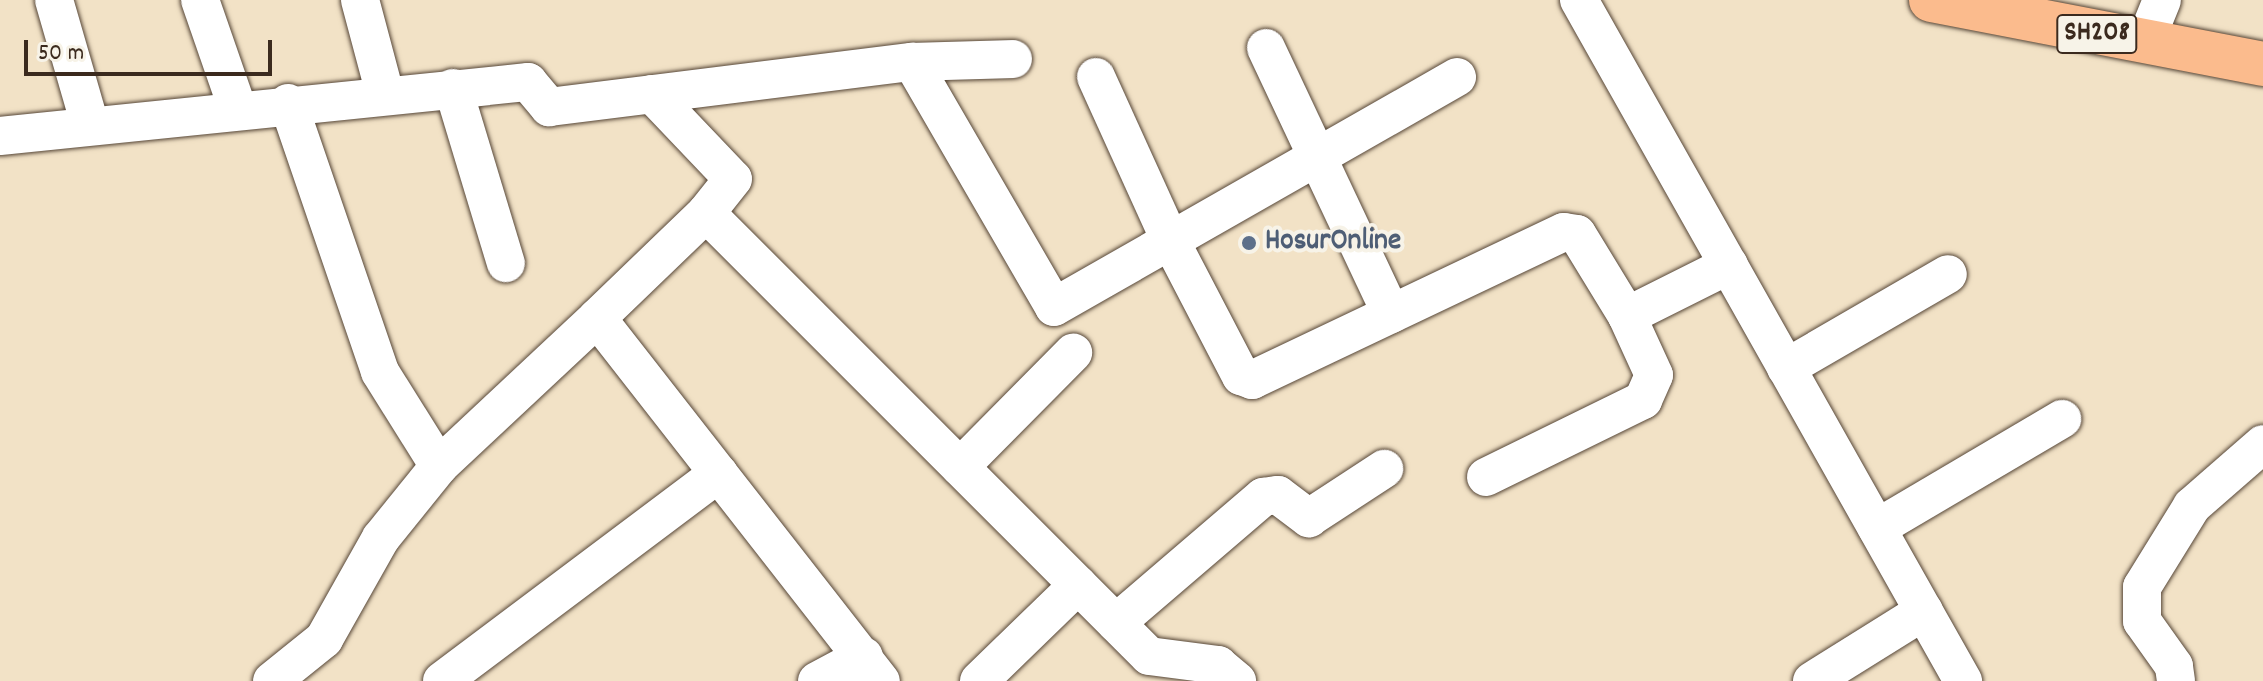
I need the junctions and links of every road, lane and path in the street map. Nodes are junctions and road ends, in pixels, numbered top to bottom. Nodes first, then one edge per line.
1 (54, 0) edge
2 (200, 0) edge
3 (360, 0) edge
4 (1579, 0) edge
5 (1931, 0) edge
6 (2162, 0) edge
7 (1998, 8) edge
8 (2145, 42) junction
9 (1266, 48) dead end
10 (1013, 59) dead end
11 (912, 62) junction
12 (2263, 64) edge
13 (1096, 77) dead end
14 (1457, 77) dead end
15 (453, 88) junction
16 (385, 94) junction
17 (652, 94) junction
18 (288, 103) junction
19 (237, 107) junction
20 (89, 121) junction
21 (0, 136) edge
22 (1314, 154) junction
23 (706, 213) junction
24 (1168, 236) junction
25 (506, 263) dead end
26 (1729, 265) junction
27 (1948, 274) dead end
28 (1391, 314) junction
29 (1627, 316) junction
30 (597, 318) junction
31 (1073, 353) dead end
32 (1786, 368) junction
33 (2062, 419) dead end
34 (2263, 444) edge
35 (439, 466) junction
36 (960, 467) junction
37 (1384, 469) dead end
38 (719, 473) junction
39 (1486, 477) dead end
40 (1877, 528) junction
41 (1078, 585) junction
42 (1924, 611) junction
43 (1116, 623) junction
44 (872, 668) edge
45 (283, 678) edge
46 (442, 681) edge
47 (817, 681) edge
48 (979, 681) edge
49 (1237, 681) edge
50 (1812, 681) edge
51 (1963, 681) edge
52 (2176, 681) edge

1 - 20 street
2 - 19 street
3 - 16 street
4 - 26 street
5 - 7 main road, SH208
6 - 8 street
7 - 8 main road, SH208
8 - 12 main road, SH208
9 - 22 street
10 - 11 street
11 - 17 street
11 - 24 street
13 - 24 street
14 - 22 street
15 - 16 street
15 - 17 street
15 - 25 street
16 - 18 street
17 - 23 street
18 - 19 street
18 - 35 street
19 - 20 street
20 - 21 street
22 - 24 street
22 - 28 street
23 - 30 street
23 - 36 street
24 - 28 street
26 - 29 street
26 - 32 street
27 - 32 street
28 - 29 street
29 - 39 street
30 - 35 street
30 - 38 street
31 - 36 street
32 - 40 street
33 - 40 street
34 - 52 street
35 - 45 street
36 - 41 street
37 - 43 street
38 - 44 street
38 - 46 street
40 - 42 street
41 - 43 street
41 - 48 street
42 - 50 street
42 - 51 street
43 - 49 street
44 - 47 street

